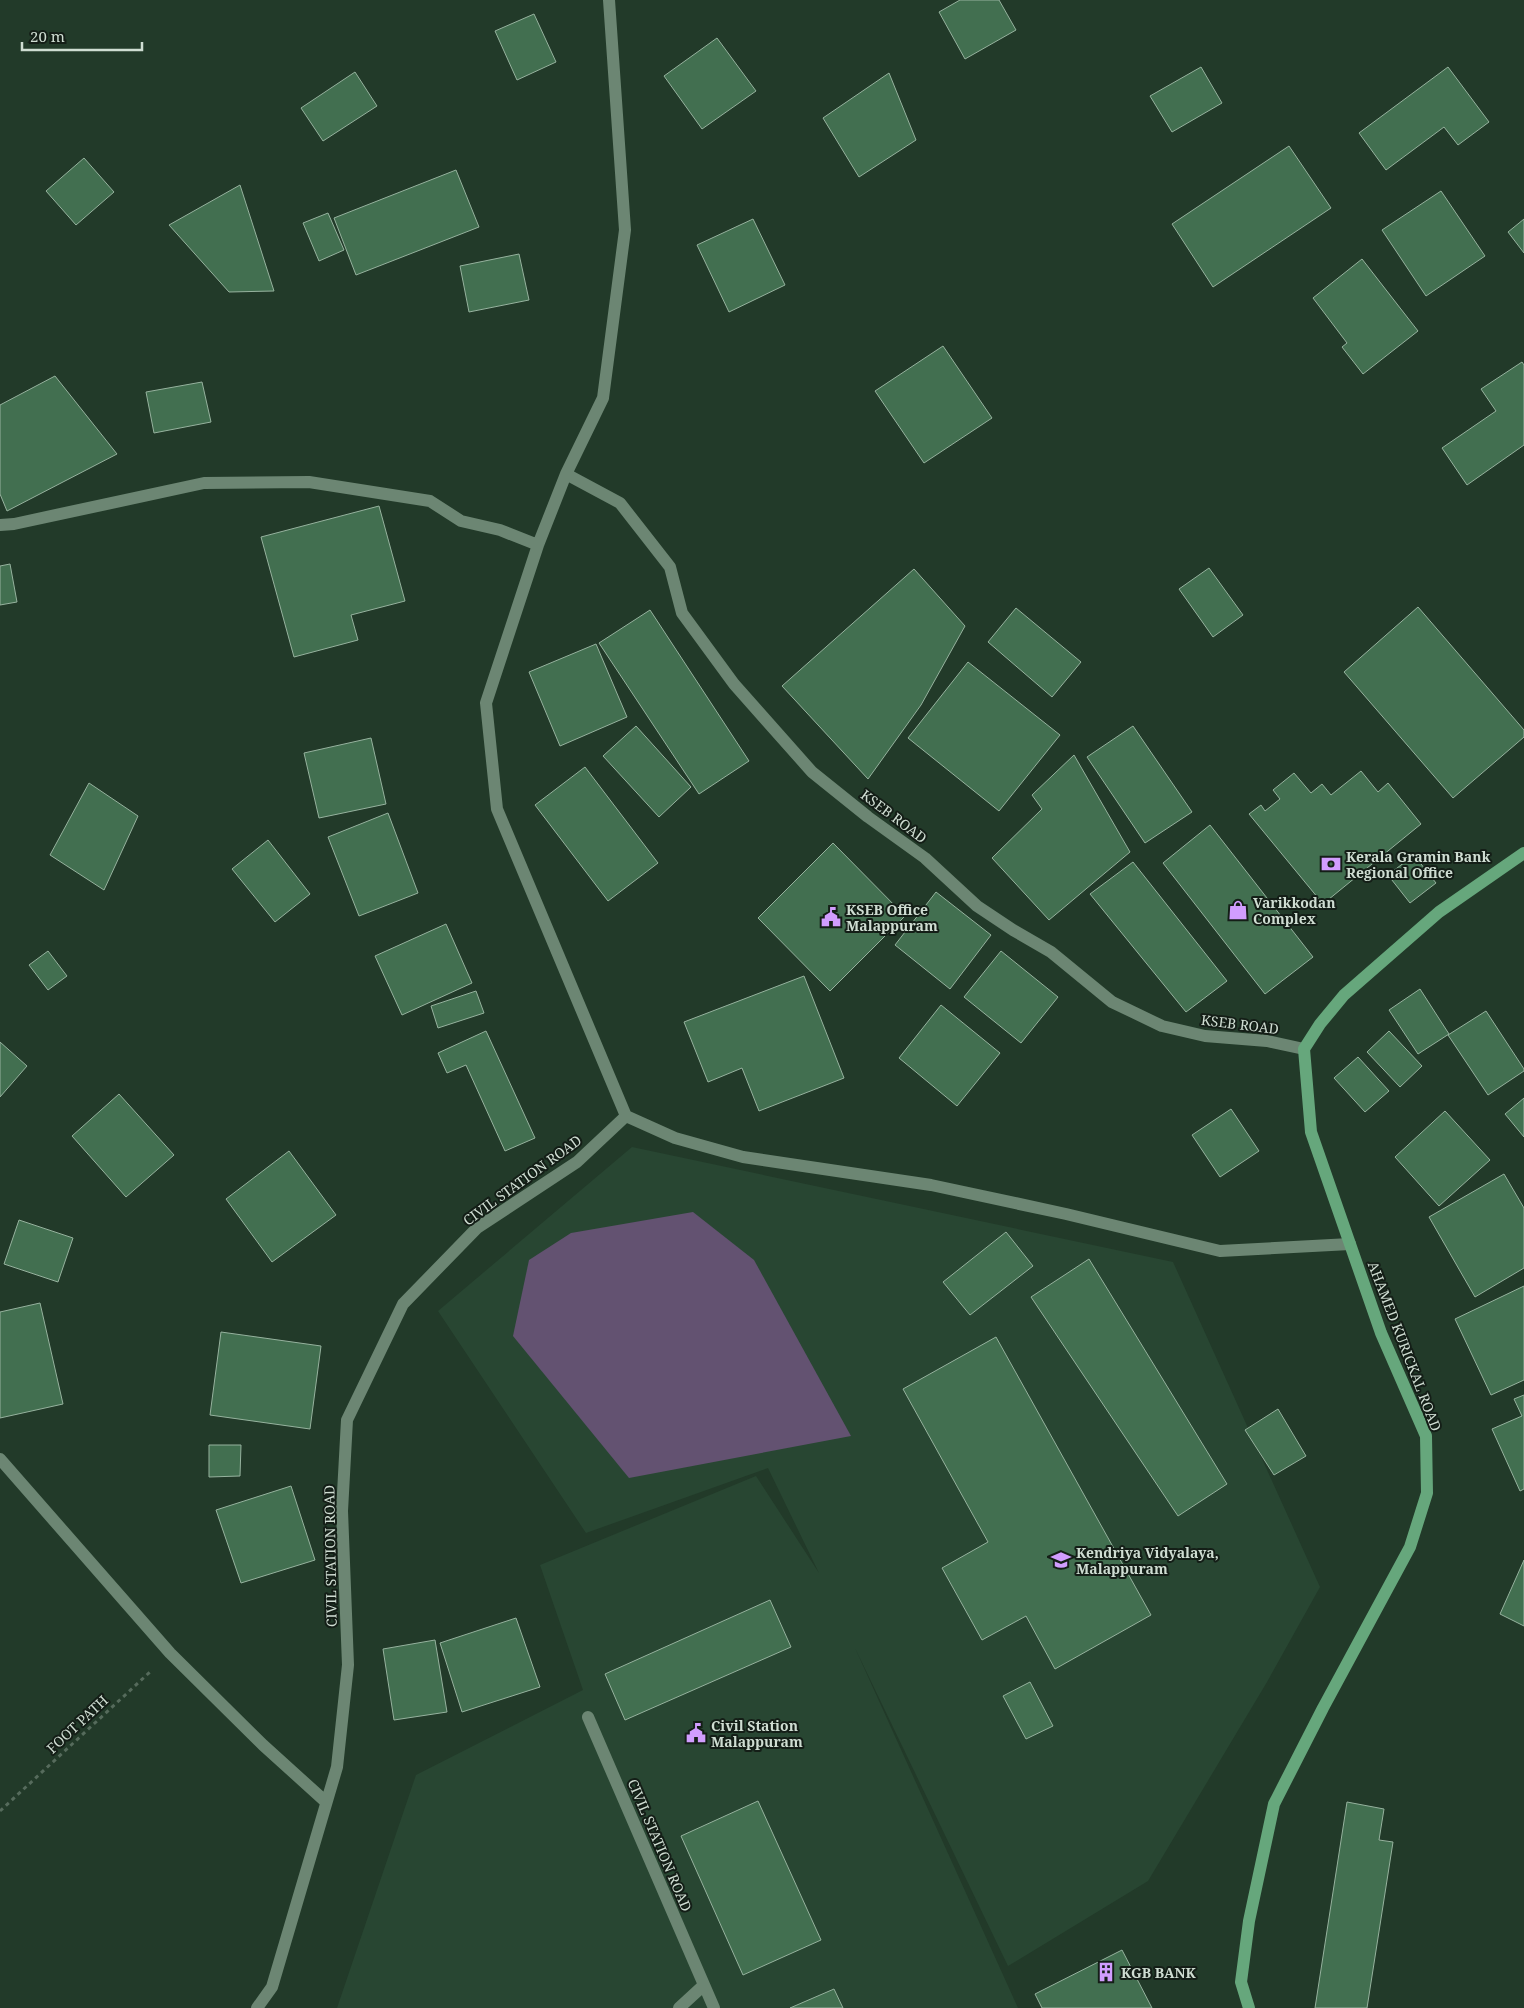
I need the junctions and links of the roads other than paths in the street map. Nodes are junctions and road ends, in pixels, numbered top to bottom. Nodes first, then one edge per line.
1 (609, 0) edge
2 (566, 474) junction
3 (0, 525) edge
4 (538, 544) junction
5 (1524, 853) edge
6 (1304, 1049) junction
7 (626, 1116) junction
8 (1350, 1244) junction
9 (0, 1459) edge
10 (588, 1717) dead end
11 (326, 1802) junction
12 (704, 1985) junction
13 (257, 2008) edge
14 (679, 2008) edge
15 (714, 2008) edge
16 (1250, 2008) edge

1 - 2 street
2 - 4 street
2 - 6 street, KSEB ROAD
3 - 4 street
4 - 7 street
5 - 6 main road
6 - 8 main road, AHAMED KURICKAL ROAD
7 - 8 street
7 - 11 street, CIVIL STATION ROAD
8 - 16 main road, AHAMED KURICKAL ROAD
9 - 11 street
10 - 12 street, CIVIL STATION ROAD
11 - 13 street, CIVIL STATION ROAD
12 - 14 street
12 - 15 street, CIVIL STATION ROAD

